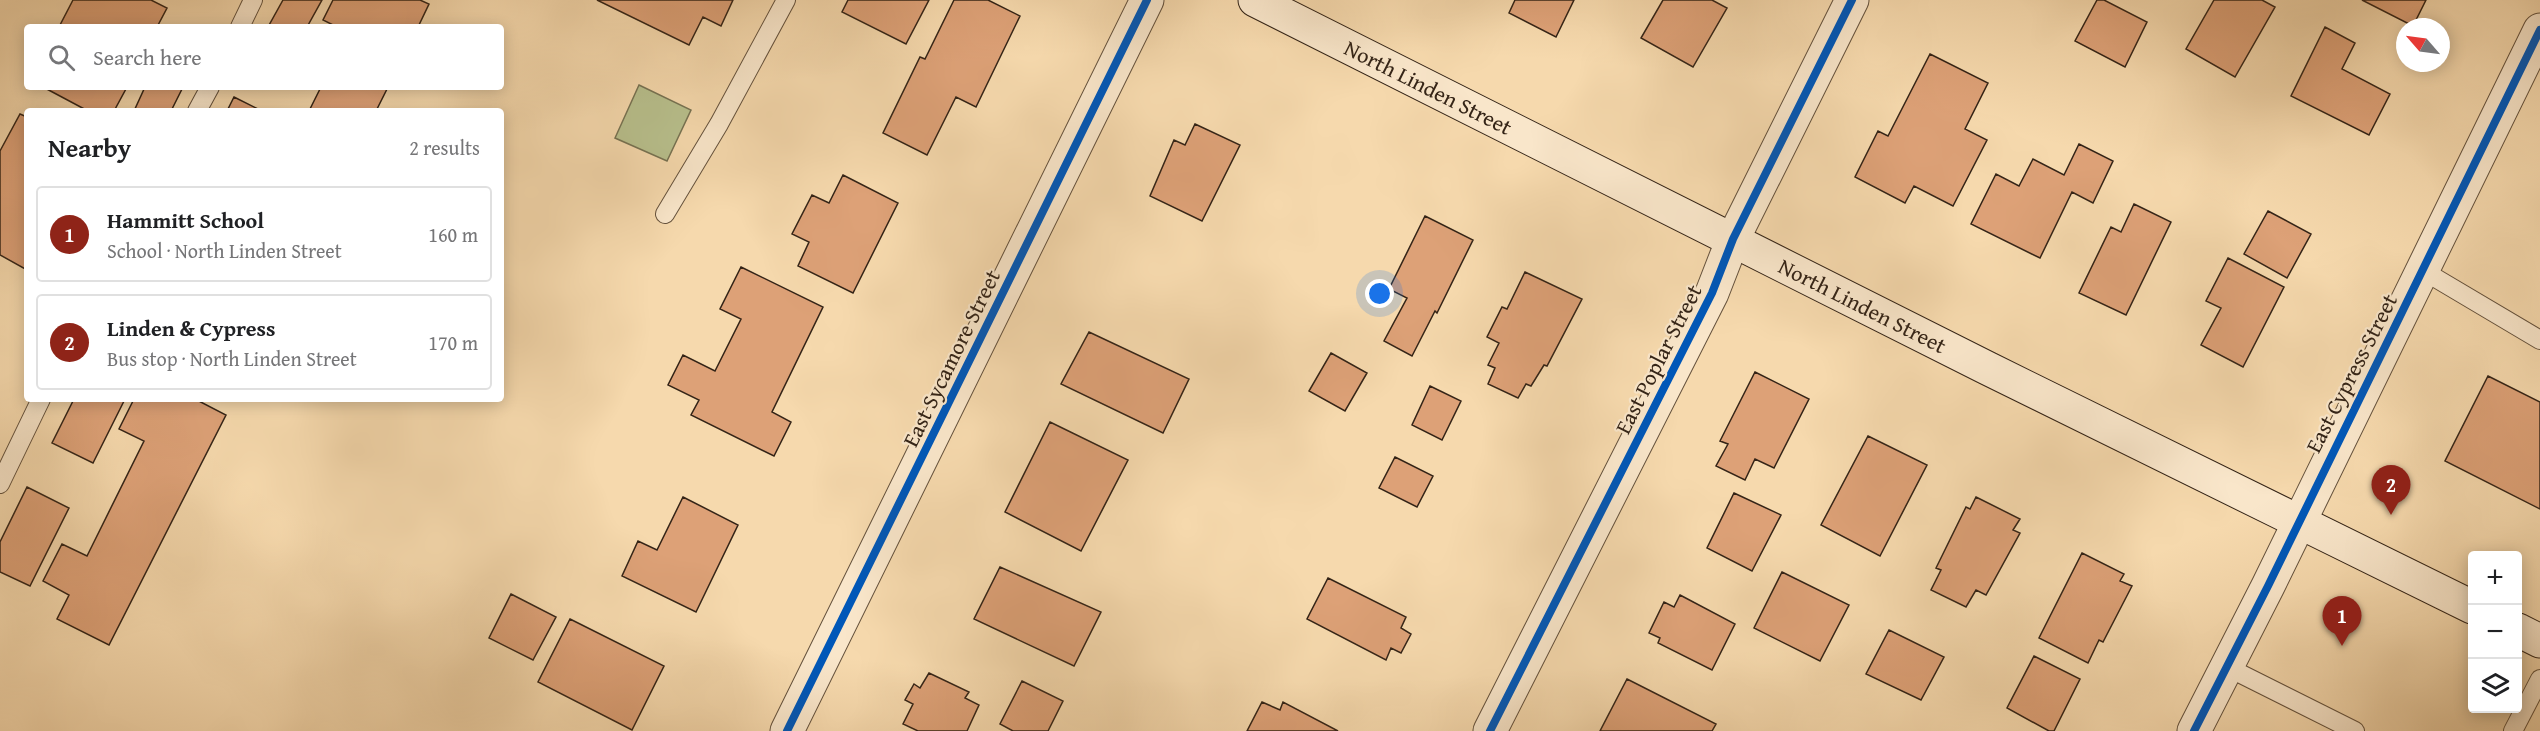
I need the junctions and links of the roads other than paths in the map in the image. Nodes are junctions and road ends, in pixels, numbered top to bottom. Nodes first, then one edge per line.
1 (253, 0) edge
2 (786, 0) edge
3 (1147, 0) edge
4 (1255, 0) edge
5 (1852, 0) edge
6 (241, 24) edge
7 (2540, 30) edge
8 (208, 90) edge
9 (199, 108) edge
10 (665, 214) dead end
11 (1733, 239) junction
12 (2422, 270) junction
13 (2540, 340) edge
14 (40, 402) edge
15 (0, 484) edge
16 (2298, 521) junction
17 (2468, 605) edge
18 (2522, 632) edge
19 (2540, 641) edge
20 (2227, 667) junction
21 (2540, 679) edge
22 (787, 731) edge
23 (1490, 731) edge
24 (2194, 731) edge
25 (2355, 731) edge
26 (2512, 731) edge

1 - 6 lane
2 - 10 lane
3 - 22 street, East Sycamore Street
4 - 11 street, North Linden Street
5 - 11 street, East Poplar Street
7 - 12 street, East Cypress Street
8 - 9 lane
11 - 16 street, North Linden Street
11 - 23 street, East Poplar Street
12 - 13 lane
12 - 16 street, East Cypress Street
14 - 15 lane
16 - 17 street, North Linden Street
16 - 20 street, East Cypress Street
18 - 19 street
20 - 24 street, East Cypress Street
20 - 25 lane
21 - 26 lane

